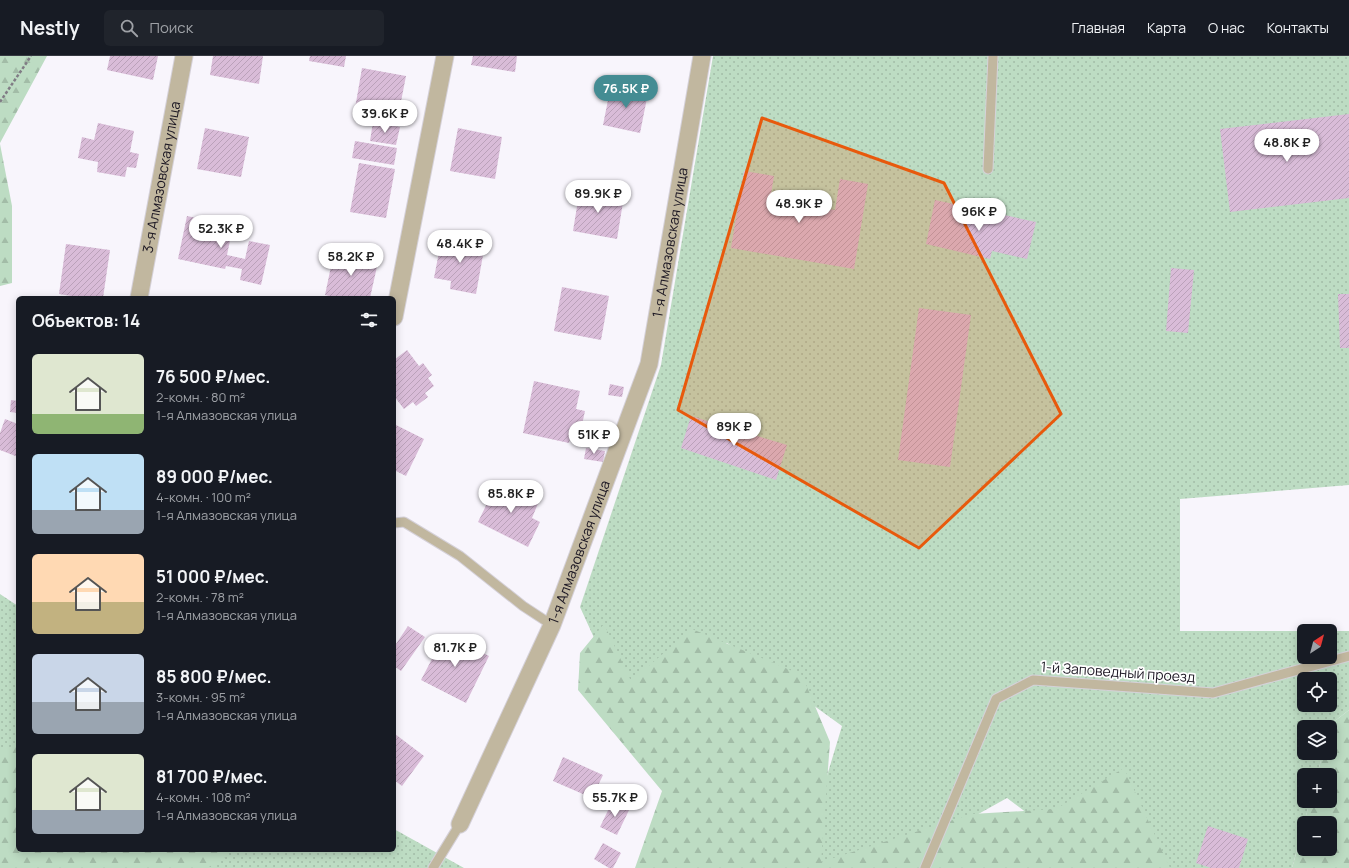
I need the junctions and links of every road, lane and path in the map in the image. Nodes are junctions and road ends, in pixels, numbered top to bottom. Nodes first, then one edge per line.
1 (31, 56) edge
2 (184, 56) edge
3 (445, 56) edge
4 (702, 56) edge
5 (993, 56) edge
6 (0, 102) edge
7 (988, 168) dead end
8 (139, 296) edge
9 (396, 307) edge
10 (396, 523) edge
11 (552, 625) junction
12 (1349, 656) edge
13 (460, 824) joint
14 (433, 868) edge
15 (925, 868) edge

1 - 6 path
2 - 8 street, 3-я Алмазовская улица
3 - 9 street
4 - 11 street, 1-я Алмазовская улица
5 - 7 lane
10 - 11 lane
11 - 13 street, 1-я Алмазовская улица
12 - 15 lane, 1-й Заповедный проезд
13 - 14 lane

